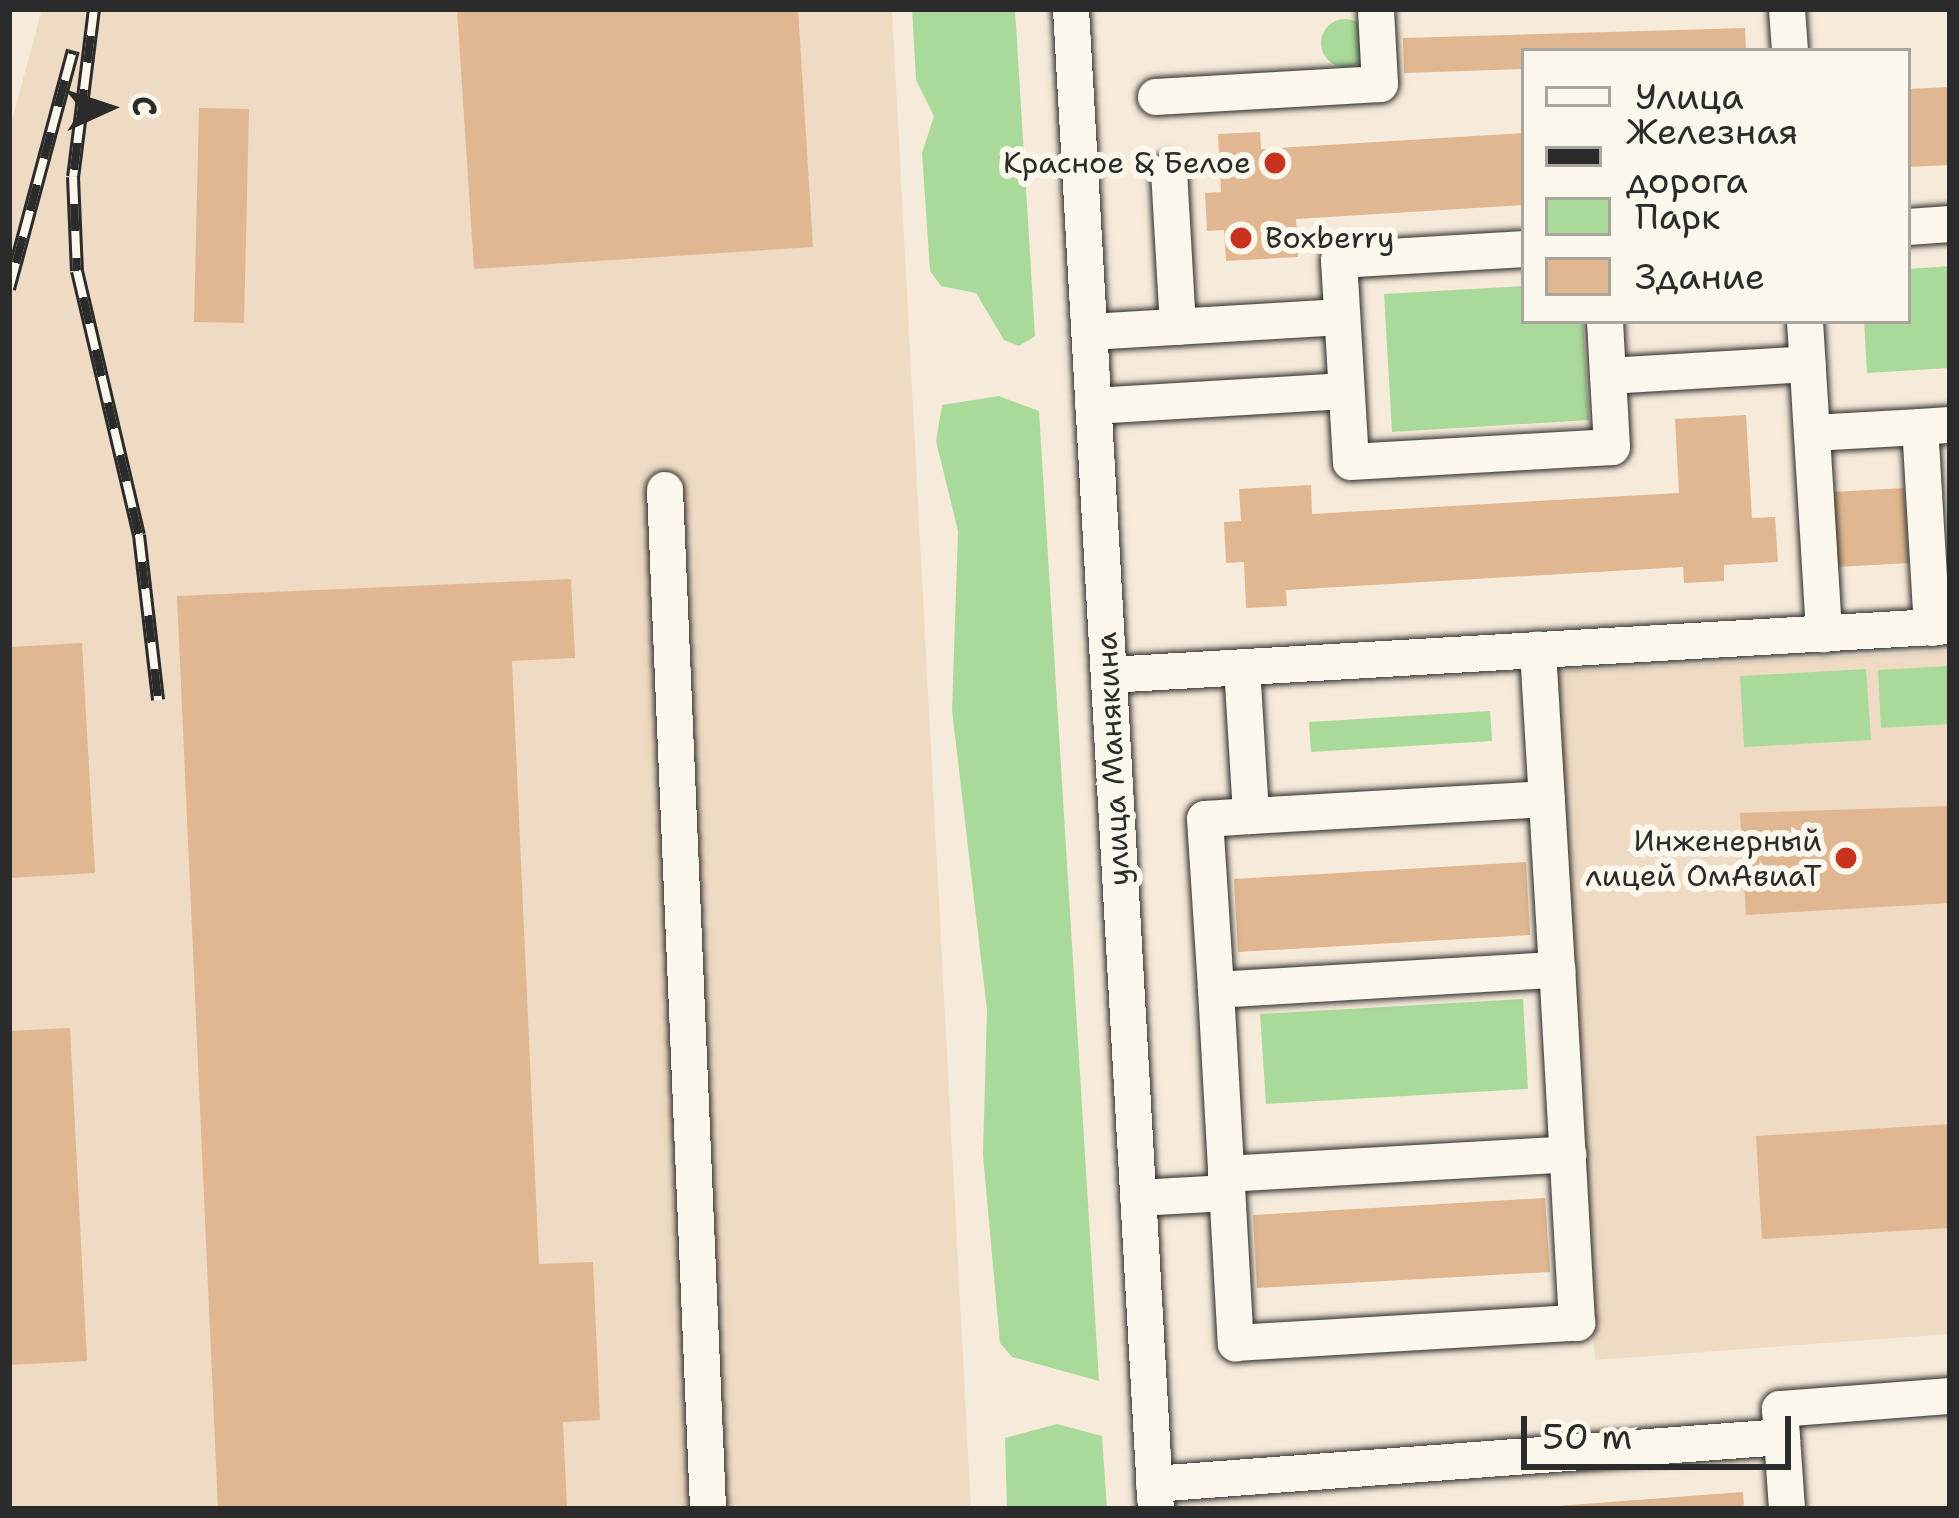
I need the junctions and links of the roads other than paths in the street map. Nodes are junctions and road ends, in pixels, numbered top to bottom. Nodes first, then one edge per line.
1 (1072, 9) edge
2 (1376, 9) edge
3 (1787, 9) edge
4 (1790, 48) edge
5 (1156, 97) dead end
6 (1169, 171) dead end
7 (1950, 224) edge
8 (1911, 227) edge
9 (1521, 249) edge
10 (1342, 317) junction
11 (1605, 324) edge
12 (1805, 324) edge
13 (1178, 327) junction
14 (1090, 332) junction
15 (1808, 364) junction
16 (1608, 376) junction
17 (1346, 391) junction
18 (1094, 406) junction
19 (1935, 426) edge
20 (1812, 433) junction
21 (664, 490) dead end
22 (1941, 627) edge
23 (1824, 634) junction
24 (1538, 650) junction
25 (1242, 668) junction
26 (1109, 675) junction
27 (1546, 799) junction
28 (1250, 816) junction
29 (1557, 970) junction
30 (1216, 989) junction
31 (1568, 1154) junction
32 (1227, 1183) junction
33 (1138, 1198) junction
34 (1950, 1396) edge
35 (1782, 1437) junction
36 (1155, 1496) edge
37 (708, 1509) edge
38 (1787, 1509) edge

1 - 14 street, улица Манякина
2 - 5 street
3 - 4 street
6 - 13 street
7 - 8 street
9 - 10 street
10 - 13 street
10 - 17 street
11 - 16 street
12 - 15 street
13 - 14 street
14 - 18 street, улица Манякина
15 - 16 street
15 - 20 street
16 - 17 street
17 - 18 street
18 - 26 street, улица Манякина
19 - 20 street
19 - 22 street
20 - 23 street
21 - 37 street
22 - 23 street
23 - 24 street
24 - 25 street
24 - 27 street
25 - 26 street
25 - 28 street
26 - 33 street, улица Манякина
27 - 28 street
27 - 29 street
28 - 30 street
29 - 30 street
29 - 31 street
30 - 32 street
31 - 32 street
31 - 32 street
32 - 33 street
33 - 36 street, улица Манякина
34 - 35 street
35 - 36 street
35 - 38 street

